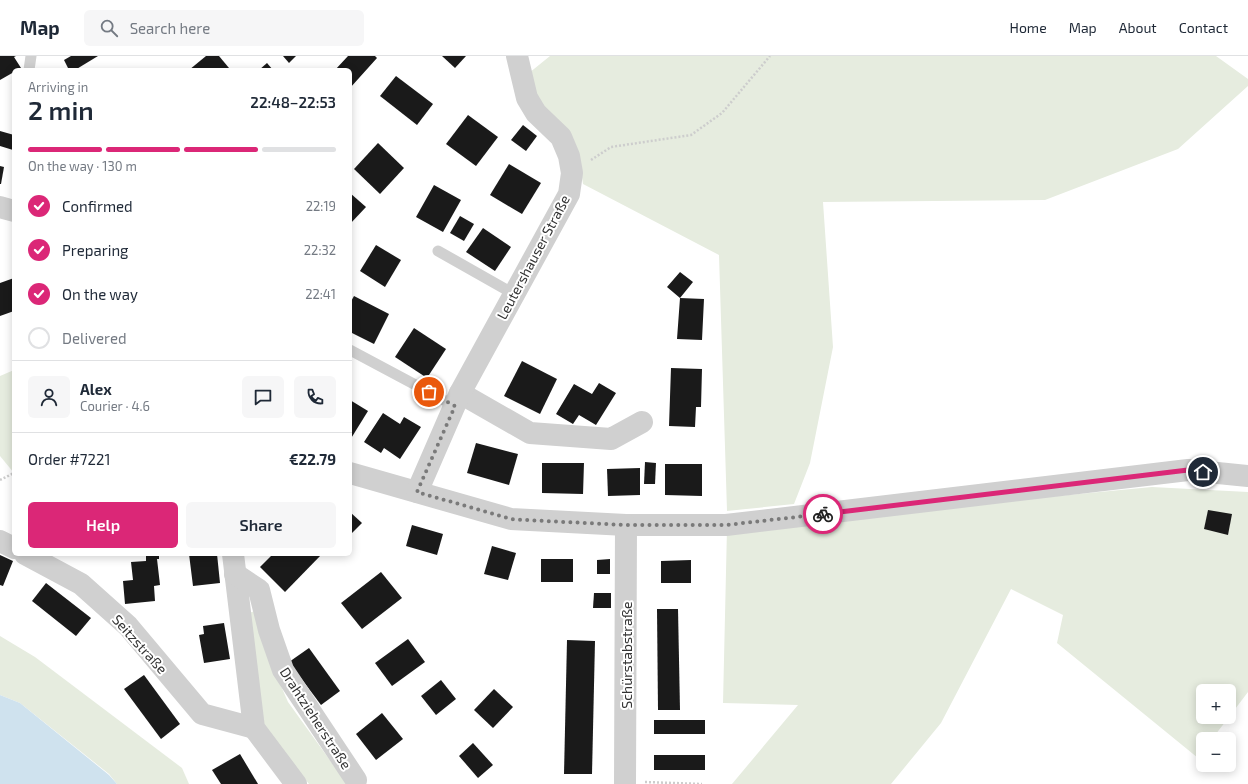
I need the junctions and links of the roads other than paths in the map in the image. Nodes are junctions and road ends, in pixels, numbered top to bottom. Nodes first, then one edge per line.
1 (31, 56) edge
2 (517, 56) edge
3 (29, 68) edge
4 (0, 207) edge
5 (12, 210) edge
6 (438, 251) dead end
7 (514, 294) junction
8 (352, 351) edge
9 (458, 399) junction
10 (642, 422) dead end
11 (352, 474) edge
12 (1248, 476) edge
13 (417, 492) junction
14 (626, 525) junction
15 (0, 541) edge
16 (12, 547) edge
17 (29, 556) edge
18 (234, 564) edge
19 (254, 728) junction
20 (356, 780) dead end
21 (625, 783) edge
22 (296, 784) edge

1 - 3 lane
2 - 7 street, Leutershauser Straße
4 - 5 street
6 - 7 lane
7 - 9 street, Leutershauser Straße
8 - 9 lane
9 - 10 street
9 - 13 street, Leutershauser Straße
11 - 13 street
12 - 14 street
13 - 14 street
14 - 21 street, Schürstabstraße
15 - 16 street
17 - 19 street, Seitzstraße
18 - 19 street, Drahtzieherstraße
18 - 20 street, Drahtzieherstraße
19 - 22 street, Drahtzieherstraße

